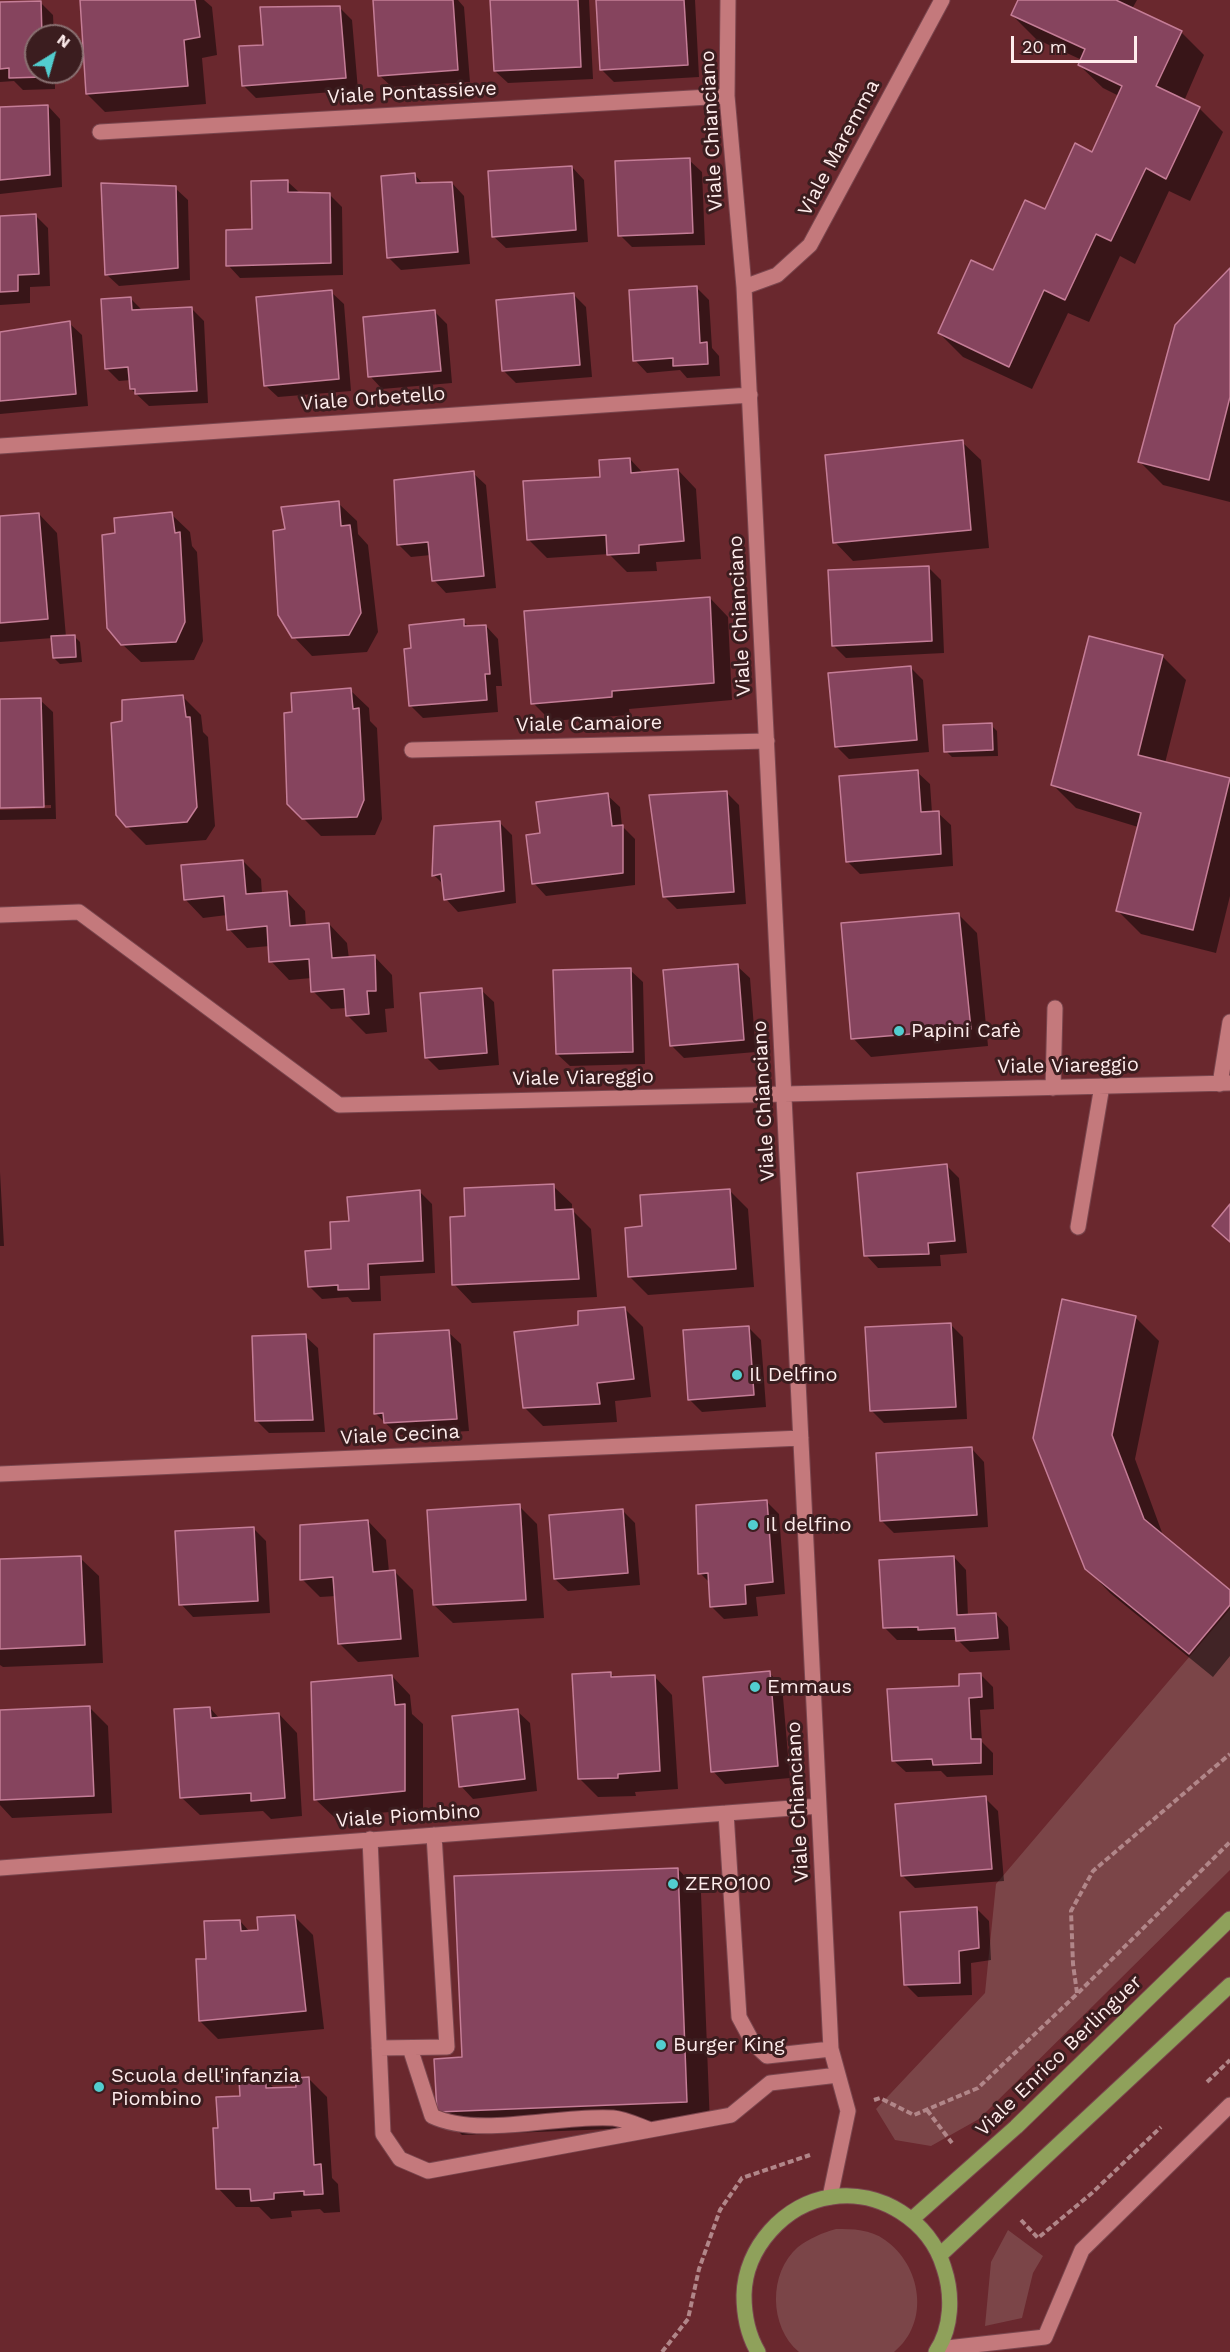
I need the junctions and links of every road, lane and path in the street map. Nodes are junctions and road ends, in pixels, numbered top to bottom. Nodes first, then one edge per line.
1 (728, 0) edge
2 (942, 0) edge
3 (727, 96) junction
4 (100, 132) dead end
5 (744, 288) junction
6 (750, 395) junction
7 (0, 446) edge
8 (767, 741) junction
9 (412, 750) dead end
10 (0, 915) edge
11 (1055, 1008) dead end
12 (1230, 1022) edge
13 (1225, 1083) edge
14 (1102, 1086) junction
15 (1053, 1088) junction
16 (784, 1094) junction
17 (1078, 1227) dead end
18 (801, 1438) junction
19 (0, 1474) edge
20 (1230, 1754) edge
21 (819, 1806) junction
22 (726, 1813) junction
23 (434, 1835) junction
24 (370, 1839) junction
25 (1230, 1842) edge
26 (0, 1868) edge
27 (1230, 1919) edge
28 (1230, 1985) edge
29 (1077, 1994) junction
30 (379, 2048) junction
31 (410, 2048) junction
32 (831, 2049) junction
33 (838, 2075) junction
34 (1230, 2105) edge
35 (848, 2111) junction
36 (650, 2130) junction
37 (814, 2146) dead end
38 (830, 2197) junction
39 (912, 2219) junction
40 (940, 2255) junction
41 (1043, 2344) edge
42 (751, 2349) edge
43 (937, 2350) edge
44 (662, 2352) edge

1 - 3 street, Viale Chianciano
2 - 5 street, Viale Maremma
3 - 4 street, Viale Pontassieve
3 - 5 street, Viale Chianciano
5 - 6 street, Viale Chianciano
6 - 7 street, Viale Orbetello
6 - 8 street, Viale Chianciano
8 - 9 street, Viale Camaiore
8 - 16 street, Viale Chianciano
10 - 16 street, Viale Viareggio
11 - 15 street
12 - 13 street
13 - 14 street, Viale Viareggio
14 - 15 street, Viale Viareggio
14 - 17 street
15 - 16 street, Viale Viareggio
16 - 18 street, Viale Chianciano
18 - 19 street, Viale Cecina
18 - 21 street, Viale Chianciano
20 - 29 path
21 - 22 street, Viale Piombino
21 - 32 street, Viale Chianciano
22 - 23 street, Viale Piombino
22 - 32 street
23 - 24 street, Viale Piombino
23 - 31 street
24 - 26 street, Viale Piombino
24 - 30 street
25 - 29 path
27 - 39 main road, Viale Enrico Berlinguer
28 - 40 main road
29 - 35 path
30 - 31 street
30 - 36 street
31 - 36 street
32 - 33 street, Viale Chianciano
33 - 35 street, Viale Chianciano
33 - 36 street
34 - 41 street
35 - 38 street, Viale Chianciano
37 - 44 path
38 - 39 main road
38 - 42 main road
39 - 40 main road
40 - 43 main road
41 - 43 street

